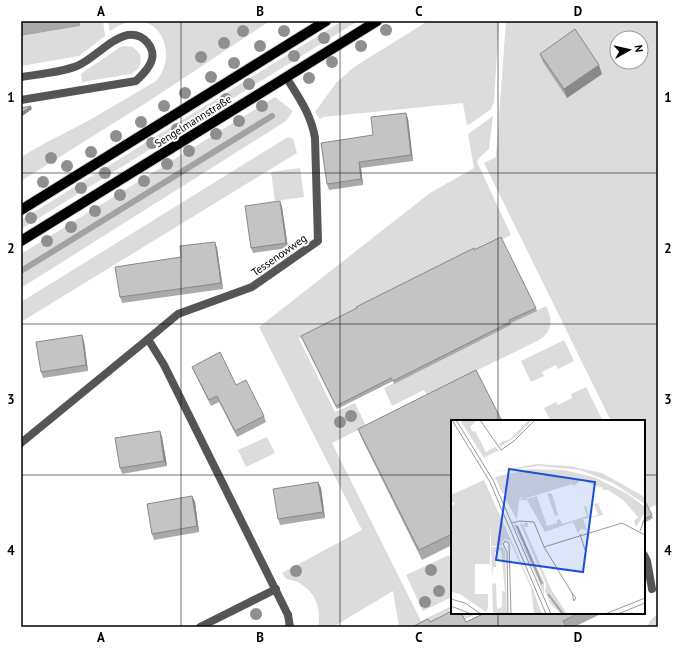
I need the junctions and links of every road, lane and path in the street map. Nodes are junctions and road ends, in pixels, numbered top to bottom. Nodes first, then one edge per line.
1 (326, 21) edge
2 (377, 21) edge
3 (21, 76) edge
4 (286, 77) junction
5 (21, 100) edge
6 (21, 210) edge
7 (21, 241) edge
8 (148, 339) junction
9 (21, 443) edge
10 (645, 556) edge
11 (276, 589) junction
12 (652, 589) dead end
13 (200, 627) edge
14 (290, 627) edge

1 - 6 main road, Sengelmannstraße
2 - 4 main road, Sengelmannstraße
3 - 5 street
4 - 7 main road, Sengelmannstraße
4 - 8 street, Tessenowweg
8 - 9 street, Tessenowweg
8 - 11 street
10 - 12 street
11 - 13 street
11 - 14 street

